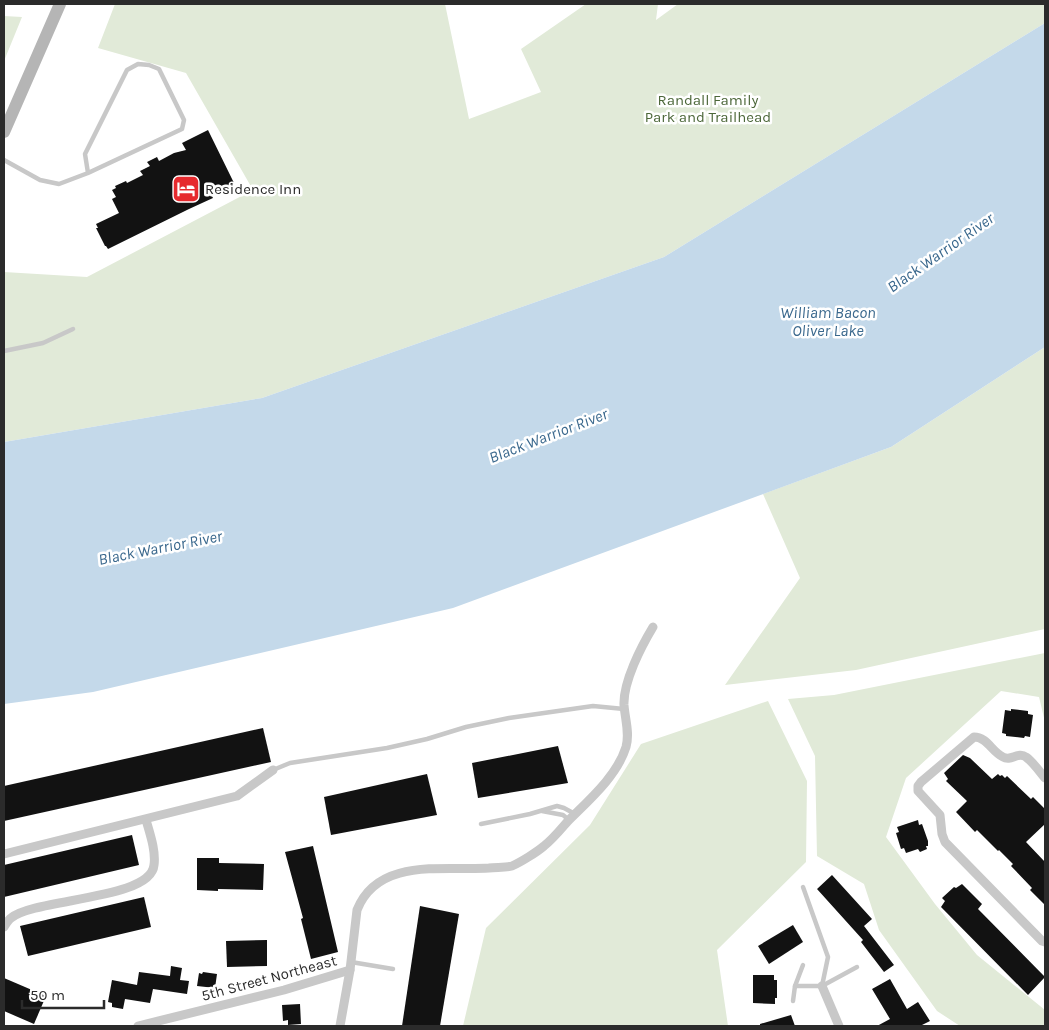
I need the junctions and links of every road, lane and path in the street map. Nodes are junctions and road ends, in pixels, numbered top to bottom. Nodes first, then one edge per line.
1 (60, 4) edge
2 (4, 132) edge
3 (4, 160) edge
4 (88, 173) junction
5 (73, 329) dead end
6 (4, 352) edge
7 (652, 627) dead end
8 (625, 709) junction
9 (273, 770) joint
10 (1045, 778) edge
11 (542, 811) junction
12 (572, 817) junction
13 (146, 820) junction
14 (481, 824) dead end
15 (4, 854) edge
16 (803, 887) dead end
17 (4, 927) edge
18 (1045, 942) edge
19 (803, 965) dead end
20 (350, 966) junction
21 (857, 967) dead end
22 (393, 969) dead end
23 (795, 986) junction
24 (822, 986) junction
25 (794, 1001) dead end
26 (138, 1026) edge
27 (340, 1026) edge
28 (839, 1026) edge

1 - 2 main road
3 - 4 lane
4 - 4 lane
5 - 6 lane
7 - 8 street
8 - 9 lane
8 - 12 street
9 - 13 street
10 - 18 street
11 - 12 lane
11 - 12 lane
11 - 14 lane
12 - 20 street
13 - 15 street
13 - 17 street
16 - 24 lane
19 - 23 lane
20 - 22 lane
20 - 26 street, 5th Street Northeast
20 - 27 street
21 - 24 lane
23 - 24 lane
23 - 25 lane
24 - 28 street

